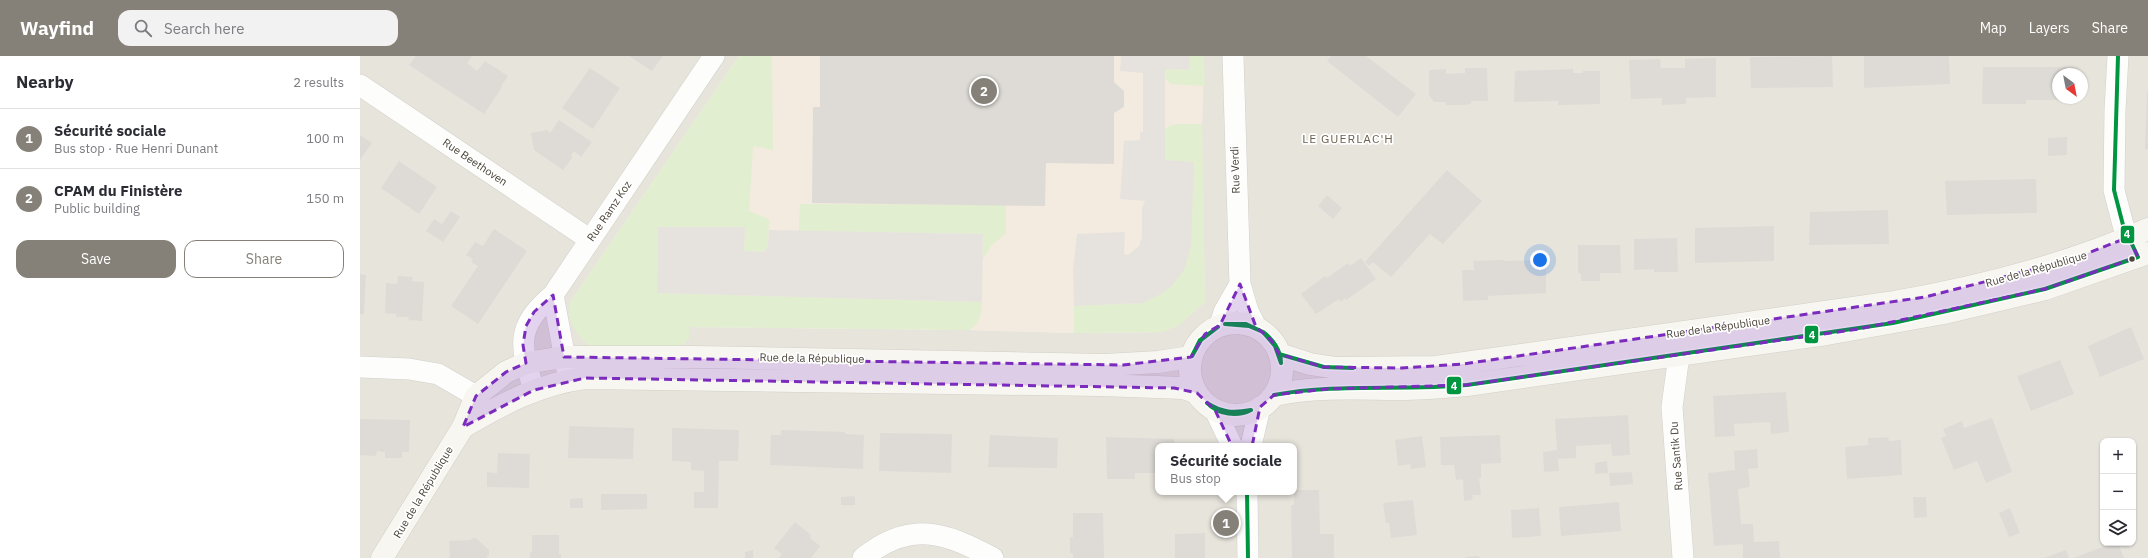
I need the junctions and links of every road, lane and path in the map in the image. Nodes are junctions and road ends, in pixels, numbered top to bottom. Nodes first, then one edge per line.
1 (714, 56) edge
2 (1233, 56) edge
3 (2118, 56) edge
4 (360, 84) edge
5 (2139, 233) edge
6 (589, 239) junction
7 (2143, 255) edge
8 (1240, 284) junction
9 (553, 295) junction
10 (1220, 325) junction
11 (1256, 327) junction
12 (1280, 354) junction
13 (1679, 354) junction
14 (564, 357) junction
15 (1191, 357) junction
16 (526, 363) junction
17 (360, 367) edge
18 (569, 380) junction
19 (534, 390) junction
20 (1196, 393) junction
21 (476, 396) junction
22 (1267, 401) junction
23 (1215, 410) junction
24 (463, 427) junction
25 (1231, 443) edge
26 (1252, 443) edge
27 (1247, 495) edge
28 (382, 558) edge
29 (863, 558) edge
30 (993, 558) edge
31 (1248, 558) edge
32 (1683, 558) edge

1 - 6 street, Rue Ramz Koz
2 - 8 street, Rue Verdi
3 - 5 street
4 - 6 street, Rue Beethoven
5 - 7 street
5 - 12 street, Rue de la République
6 - 9 street, Rue Ramz Koz
7 - 13 street, Rue de la République
8 - 10 street
8 - 11 street, Rue Verdi
9 - 14 street
9 - 16 street, Rue Ramz Koz
10 - 11 street
10 - 15 street
11 - 12 street
12 - 22 street
13 - 22 street, Rue de la République
13 - 32 street, Rue Santik Du
14 - 15 street, Rue de la République
14 - 16 street, Rue de la République
14 - 18 street
15 - 20 street
16 - 19 street, Rue Ramz Koz
16 - 21 street, Rue de la République
17 - 21 street
18 - 19 street, Rue de la République
18 - 20 street, Rue de la République
19 - 24 street, Rue de la République
20 - 23 street
21 - 24 street, Rue de la République
22 - 23 street
22 - 26 street
23 - 25 street
24 - 28 street, Rue de la République
27 - 31 street
29 - 30 street

